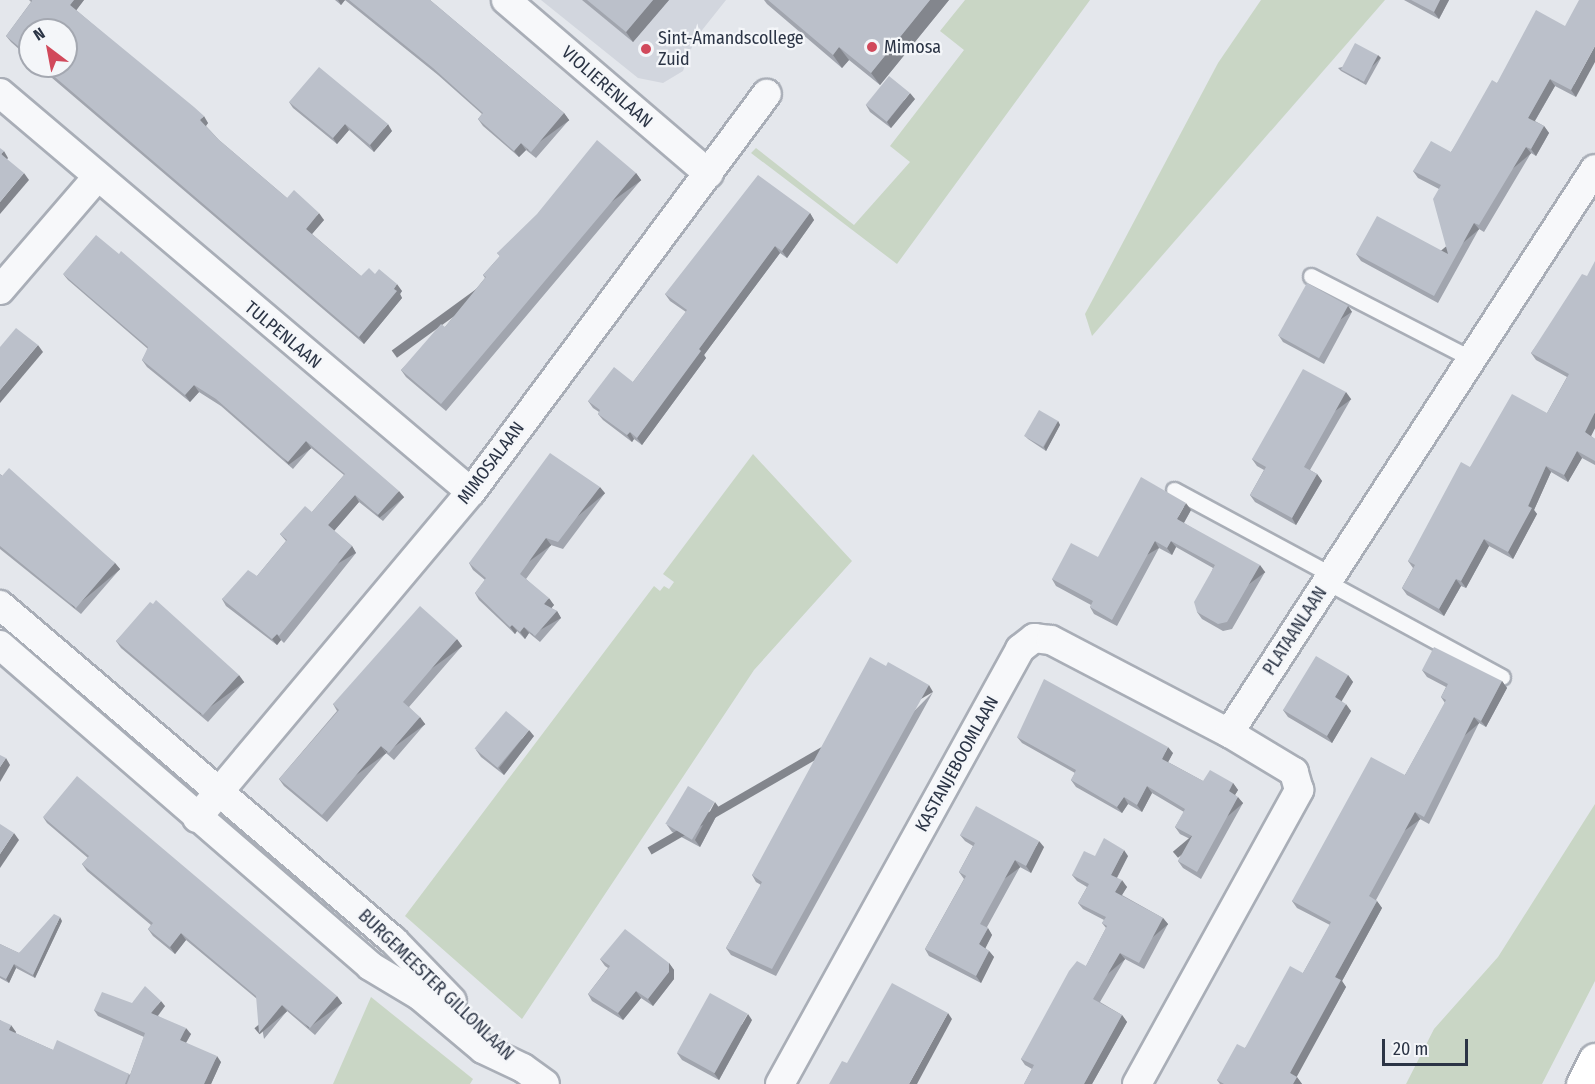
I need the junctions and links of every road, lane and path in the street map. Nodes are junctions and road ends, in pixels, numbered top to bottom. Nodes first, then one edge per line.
1 (506, 0) edge
2 (0, 93) edge
3 (768, 94) dead end
4 (1595, 169) edge
5 (709, 174) junction
6 (98, 176) junction
7 (1311, 276) dead end
8 (0, 290) edge
9 (1472, 359) junction
10 (1174, 489) dead end
11 (471, 492) junction
12 (1329, 578) junction
13 (0, 605) edge
14 (0, 645) edge
15 (1502, 677) dead end
16 (1229, 733) junction
17 (218, 791) junction
18 (197, 818) junction
19 (1595, 1060) edge
20 (534, 1076) edge
21 (780, 1084) edge
22 (1137, 1084) edge
23 (1583, 1084) edge

1 - 5 street, VIOLIERENLAAN
2 - 6 street, TULPENLAAN
3 - 5 street, MIMOSALAAN
4 - 9 street, PLATAANLAAN
5 - 11 street, MIMOSALAAN
6 - 8 street
6 - 11 street, TULPENLAAN
7 - 9 lane
9 - 12 street, PLATAANLAAN
10 - 12 lane
11 - 17 street, MIMOSALAAN
12 - 15 lane
12 - 16 street, PLATAANLAAN
13 - 17 street, BURGEMEESTER GILLONLAAN
14 - 18 street, BURGEMEESTER GILLONLAAN
16 - 21 street, KASTANJEBOOMLAAN
16 - 22 street
17 - 18 street, MIMOSALAAN
17 - 20 street, BURGEMEESTER GILLONLAAN
18 - 20 street, BURGEMEESTER GILLONLAAN
19 - 23 highway

